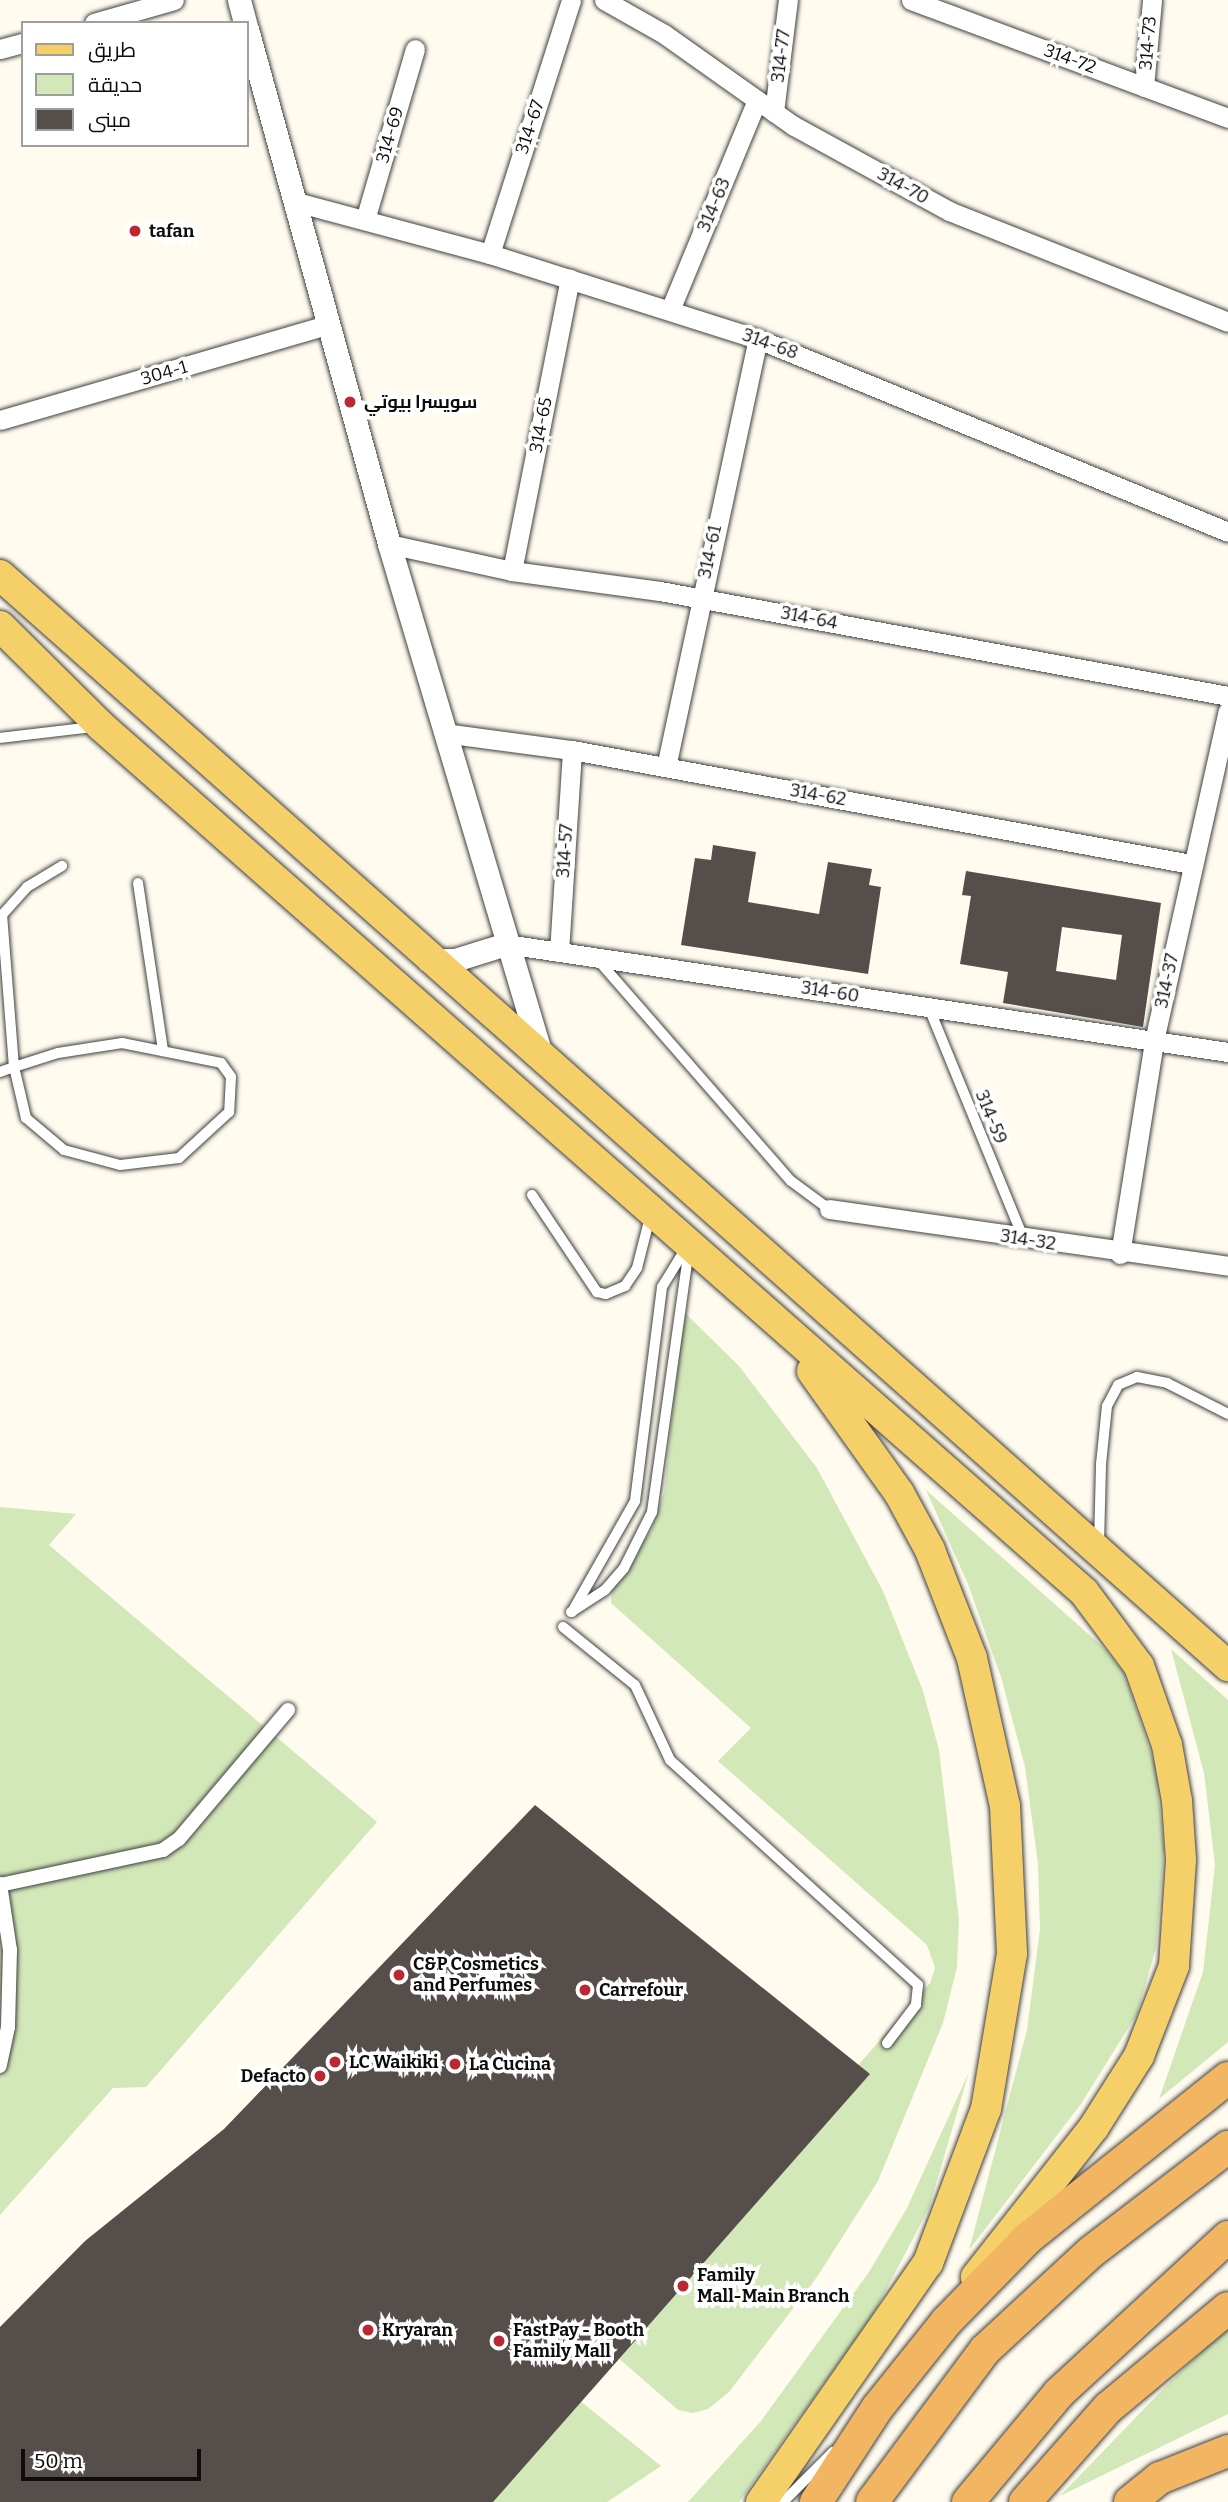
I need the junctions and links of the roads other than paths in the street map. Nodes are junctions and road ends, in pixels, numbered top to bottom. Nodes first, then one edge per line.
1 (174, 0) edge
2 (239, 0) edge
3 (571, 0) edge
4 (604, 0) edge
5 (788, 0) edge
6 (911, 0) edge
7 (967, 0) edge
8 (1152, 0) edge
9 (966, 20) junction
10 (101, 21) edge
11 (244, 21) edge
12 (248, 33) edge
13 (21, 44) edge
14 (0, 49) edge
15 (415, 49) dead end
16 (1144, 87) junction
17 (766, 106) junction
18 (1228, 118) edge
19 (296, 202) junction
20 (365, 220) junction
21 (490, 254) junction
22 (570, 279) junction
23 (670, 310) junction
24 (1228, 322) edge
25 (328, 325) junction
26 (758, 339) junction
27 (0, 420) edge
28 (1228, 532) edge
29 (389, 544) junction
30 (512, 571) junction
31 (0, 575) edge
32 (701, 598) junction
33 (0, 626) edge
34 (1228, 696) edge
35 (1228, 711) edge
36 (102, 726) junction
37 (444, 733) junction
38 (0, 738) edge
39 (572, 750) junction
40 (666, 767) junction
41 (1191, 864) junction
42 (62, 866) dead end
43 (138, 883) dead end
44 (506, 944) junction
45 (559, 952) junction
46 (595, 957) junction
47 (428, 961) junction
48 (929, 1007) junction
49 (1154, 1041) junction
50 (163, 1051) junction
51 (1228, 1052) edge
52 (542, 1058) junction
53 (14, 1067) junction
54 (0, 1072) edge
55 (684, 1186) junction
56 (532, 1195) dead end
57 (829, 1209) joint
58 (654, 1212) junction
59 (716, 1215) junction
60 (1024, 1240) junction
61 (690, 1245) junction
62 (1120, 1254) junction
63 (1228, 1266) edge
64 (738, 1286) junction
65 (1228, 1414) edge
66 (1099, 1550) junction
67 (563, 1627) dead end
68 (1228, 1666) edge
69 (288, 1710) dead end
70 (0, 1885) edge
71 (887, 2043) dead end
72 (0, 2066) edge
73 (1228, 2078) edge
74 (1228, 2147) edge
75 (1228, 2237) edge
76 (1228, 2308) edge
77 (946, 2322) junction
78 (878, 2407) junction
79 (1228, 2451) edge
80 (761, 2502) edge
81 (783, 2502) edge
82 (816, 2502) edge
83 (872, 2502) edge
84 (968, 2502) edge
85 (1025, 2502) edge
86 (1130, 2502) edge

1 - 10 street
2 - 11 street
3 - 21 street, 314-67
4 - 17 street, 314-70
5 - 17 street, 314-77
6 - 9 street, 314-72
7 - 9 street
8 - 16 street, 314-73
9 - 16 street, 314-72
12 - 19 street
13 - 14 street
15 - 20 street, 314-69
16 - 18 street, 314-72
17 - 23 street, 314-63
17 - 24 street, 314-70
19 - 20 street, 314-68
19 - 25 street
20 - 21 street, 314-68
21 - 22 street, 314-68
22 - 23 street, 314-68
22 - 30 street, 314-65
23 - 26 street, 314-68
25 - 27 street, 304-1
25 - 29 street
26 - 28 street, 314-68
26 - 32 street, 314-61
29 - 30 street, 314-64
29 - 37 street
30 - 32 street, 314-64
31 - 47 main road
32 - 34 street, 314-64
32 - 40 street, 314-61
33 - 36 main road
35 - 41 street, 314-37
36 - 38 lane
36 - 58 main road
37 - 39 street, 314-62
37 - 44 street
39 - 40 street, 314-62
39 - 45 street, 314-57
40 - 41 street, 314-62
41 - 49 street, 314-37
42 - 53 lane
43 - 50 lane
44 - 45 street, 314-60
44 - 47 street
44 - 52 street
45 - 46 street, 314-60
46 - 48 street, 314-60
46 - 57 lane
47 - 52 main road
48 - 49 street, 314-60
48 - 60 lane, 314-59
49 - 51 street, 314-60
49 - 62 street, 314-37
50 - 53 lane
50 - 53 lane
52 - 55 main road
53 - 54 lane
55 - 58 main road
55 - 59 main road
56 - 58 lane
57 - 60 street, 314-32
58 - 61 main road
59 - 61 main road
59 - 66 main road
60 - 62 street, 314-32
61 - 61 lane
61 - 64 main road
62 - 63 street, 314-32
64 - 77 main road
64 - 80 main road
65 - 66 lane
66 - 68 main road
67 - 71 lane
69 - 70 street
70 - 72 street
73 - 77 highway
74 - 83 highway
75 - 84 highway
76 - 85 highway
77 - 78 highway
78 - 81 lane
78 - 82 highway
79 - 86 highway

